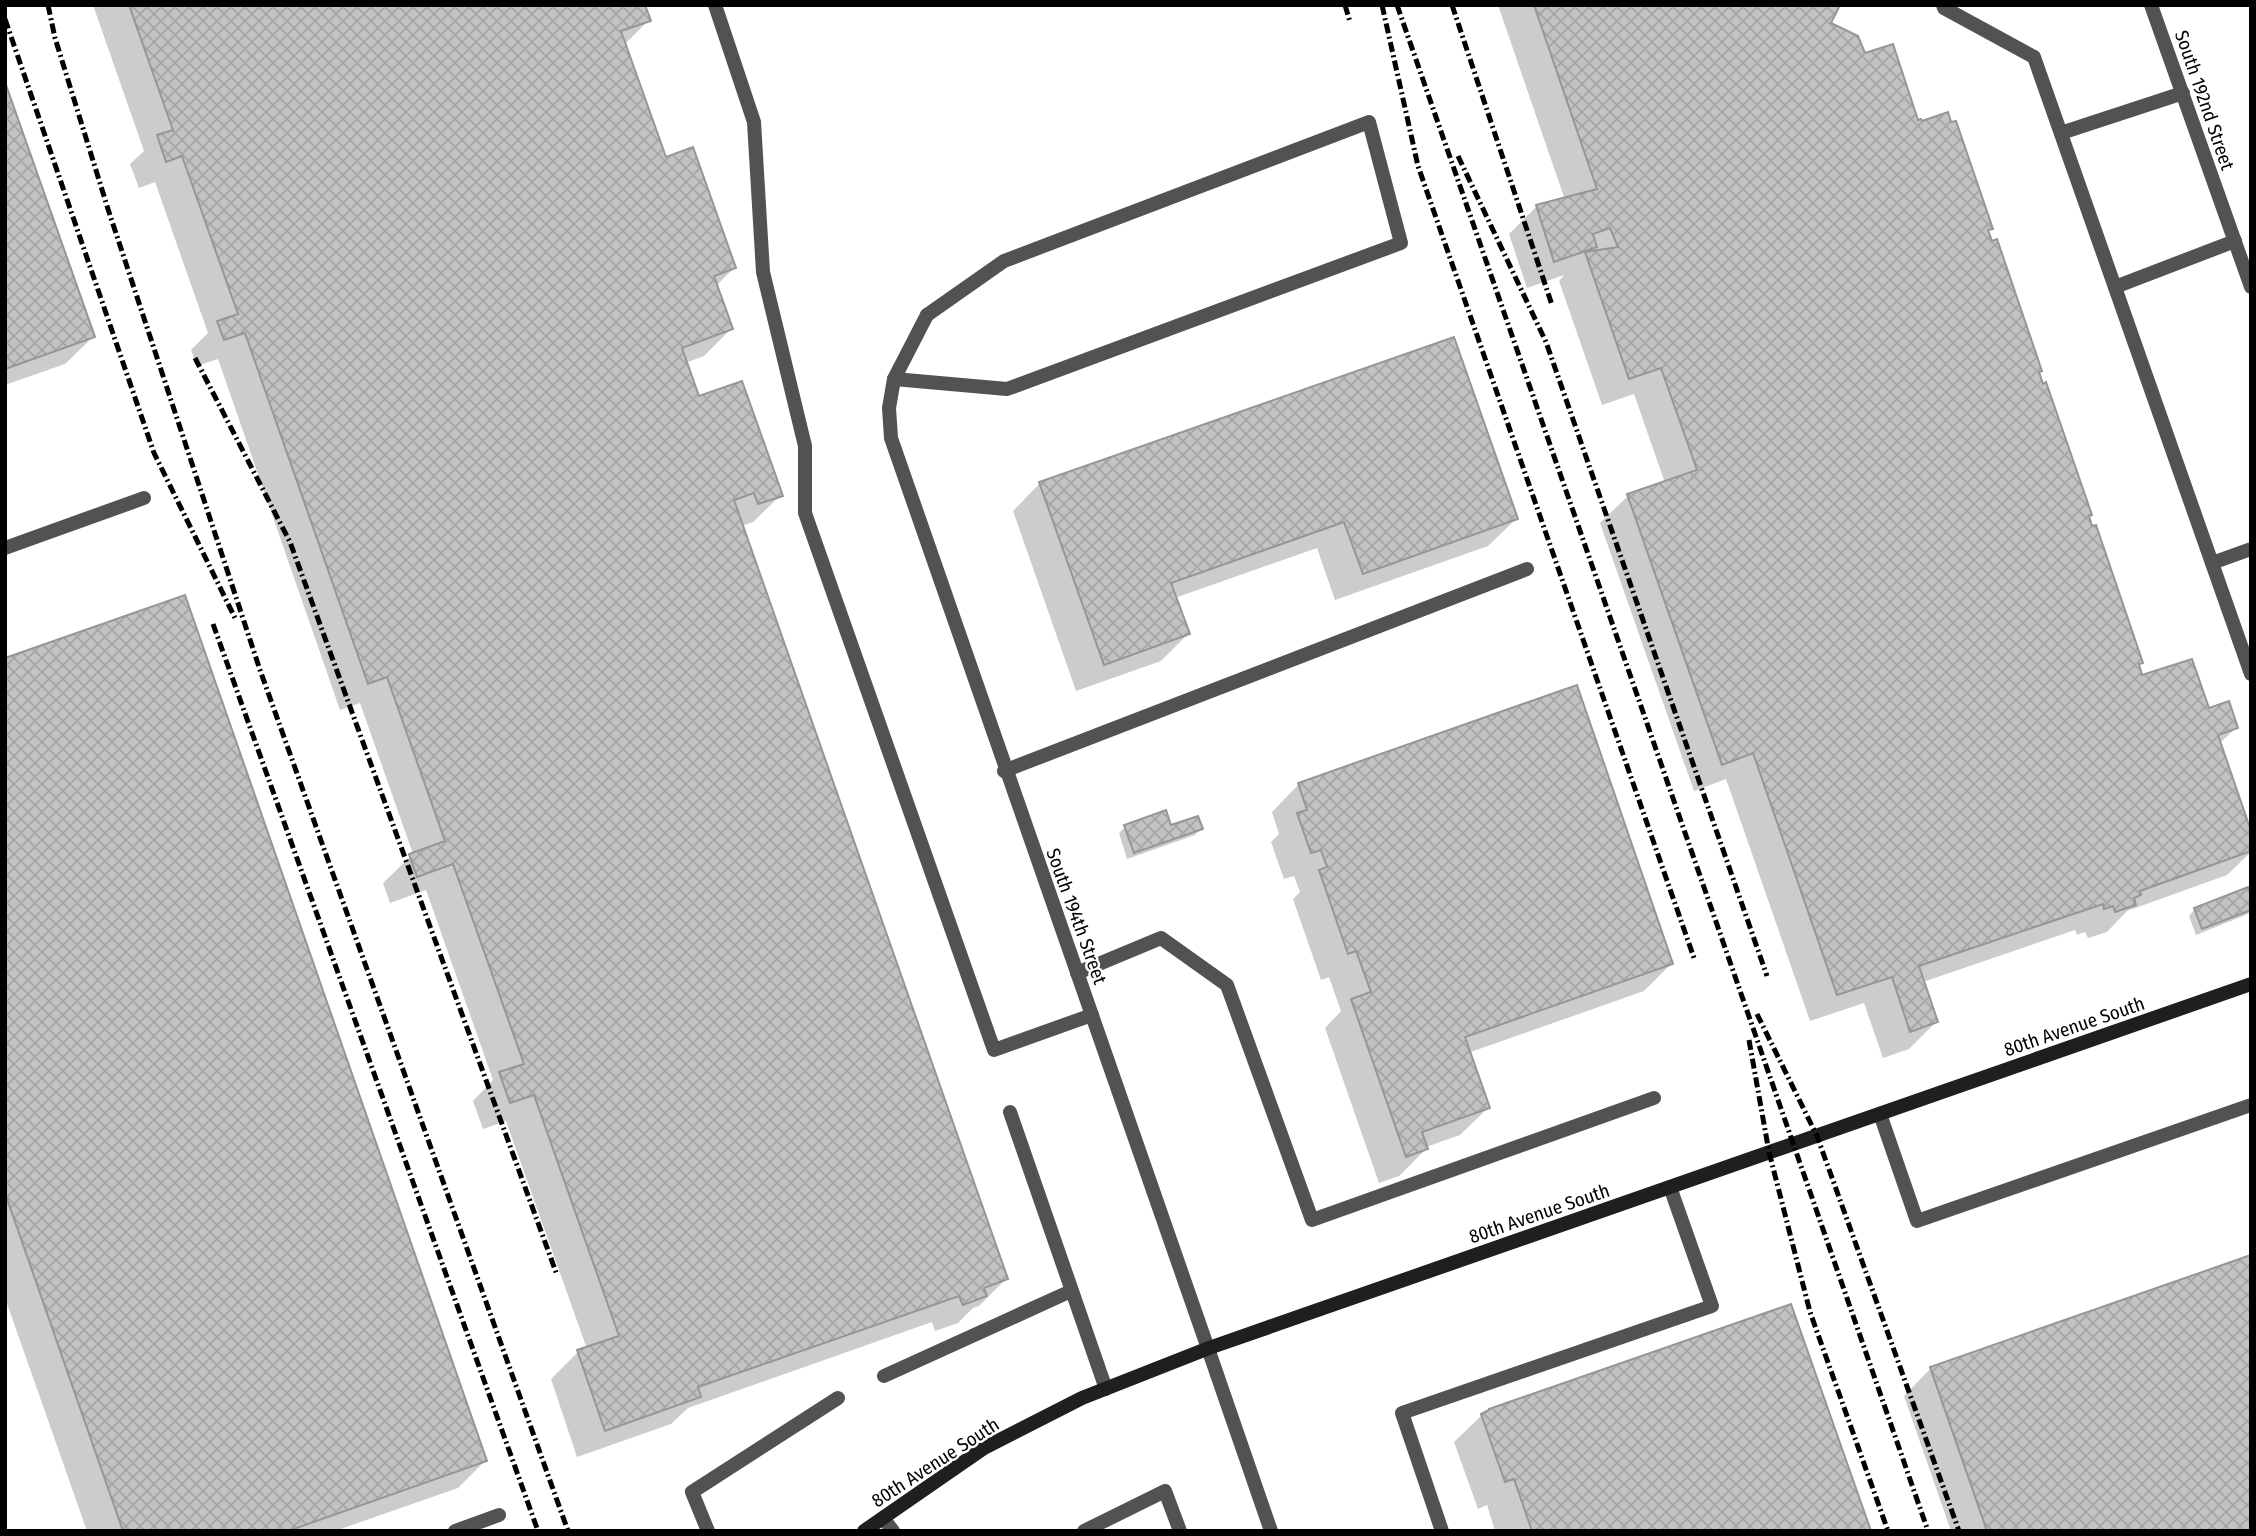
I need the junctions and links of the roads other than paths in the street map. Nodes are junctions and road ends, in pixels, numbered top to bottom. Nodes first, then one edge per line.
1 (715, 5) edge
2 (1942, 5) edge
3 (2151, 5) edge
4 (2183, 93) junction
5 (2061, 133) junction
6 (2235, 241) junction
7 (2115, 287) junction
8 (2251, 287) edge
9 (894, 379) junction
10 (144, 498) dead end
11 (5, 548) edge
12 (2251, 549) edge
13 (2211, 563) junction
14 (1527, 569) dead end
15 (2251, 674) edge
16 (1004, 771) junction
17 (1077, 973) junction
18 (2251, 984) edge
19 (1092, 1015) junction
20 (1654, 1098) dead end
21 (2251, 1105) edge
22 (1010, 1112) dead end
23 (1880, 1114) junction
24 (1670, 1187) junction
25 (1071, 1291) junction
26 (1209, 1348) junction
27 (884, 1376) dead end
28 (1105, 1389) junction
29 (838, 1398) dead end
30 (499, 1515) dead end
31 (883, 1518) junction
32 (455, 1531) edge
33 (708, 1531) edge
34 (864, 1531) edge
35 (892, 1531) edge
36 (1084, 1531) edge
37 (1180, 1531) edge
38 (1271, 1531) edge
39 (1442, 1531) edge

1 - 19 street
2 - 5 street
3 - 4 street, South 192nd Street
4 - 5 street
4 - 6 street, South 192nd Street
5 - 7 street
6 - 7 street
6 - 8 street, South 192nd Street
7 - 13 street
9 - 9 street, South 194th Street
9 - 16 street, South 194th Street
10 - 11 street
12 - 13 street
13 - 15 street
14 - 16 street
16 - 17 street, South 194th Street
17 - 19 street, South 194th Street
17 - 20 street
18 - 23 street, 80th Avenue South
19 - 26 street, South 194th Street
21 - 23 street
22 - 25 street
23 - 24 street, 80th Avenue South
24 - 26 street, 80th Avenue South
24 - 39 street
25 - 27 street
25 - 28 street
26 - 28 street, 80th Avenue South
26 - 38 street, South 194th Street
28 - 31 street, 80th Avenue South
29 - 33 street
30 - 32 street
31 - 34 street, 80th Avenue South
31 - 35 street
36 - 37 street

